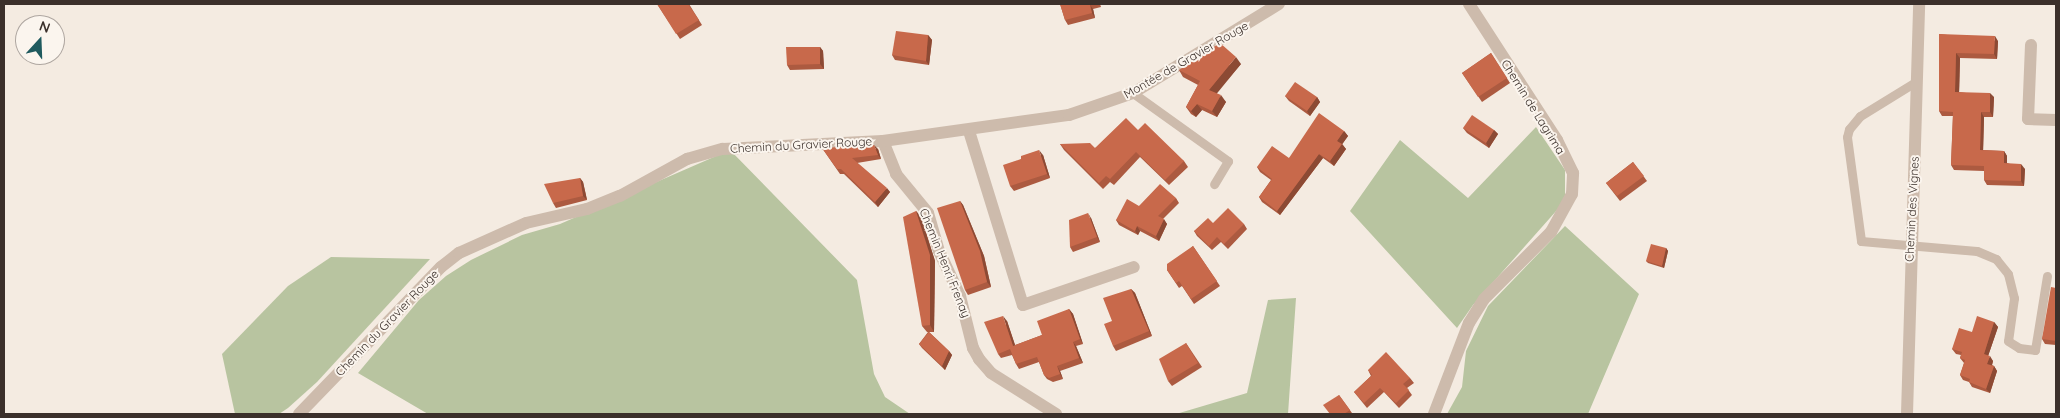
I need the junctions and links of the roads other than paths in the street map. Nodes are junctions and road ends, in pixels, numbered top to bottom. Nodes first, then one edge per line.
1 (1278, 4) edge
2 (1469, 4) edge
3 (1919, 4) edge
4 (2031, 45) dead end
5 (1917, 81) junction
6 (1133, 93) junction
7 (2056, 120) edge
8 (969, 131) junction
9 (883, 141) junction
10 (1214, 184) dead end
11 (1912, 247) junction
12 (1134, 267) dead end
13 (2047, 276) dead end
14 (299, 414) edge
15 (1056, 414) edge
16 (1434, 414) edge
17 (1907, 414) edge

1 - 6 street, Montée de Gravier Rouge
2 - 16 street, Chemin de Lagrima
3 - 5 street, Chemin des Vignes
4 - 7 street
5 - 11 street, Chemin des Vignes
5 - 11 lane
6 - 8 street, Montée de Gravier Rouge
6 - 10 lane
8 - 9 street, Montée de Gravier Rouge
8 - 12 street
9 - 14 street, Chemin du Gravier Rouge
9 - 15 street, Chemin Henri Frenay
11 - 13 lane
11 - 17 street, Chemin des Vignes

